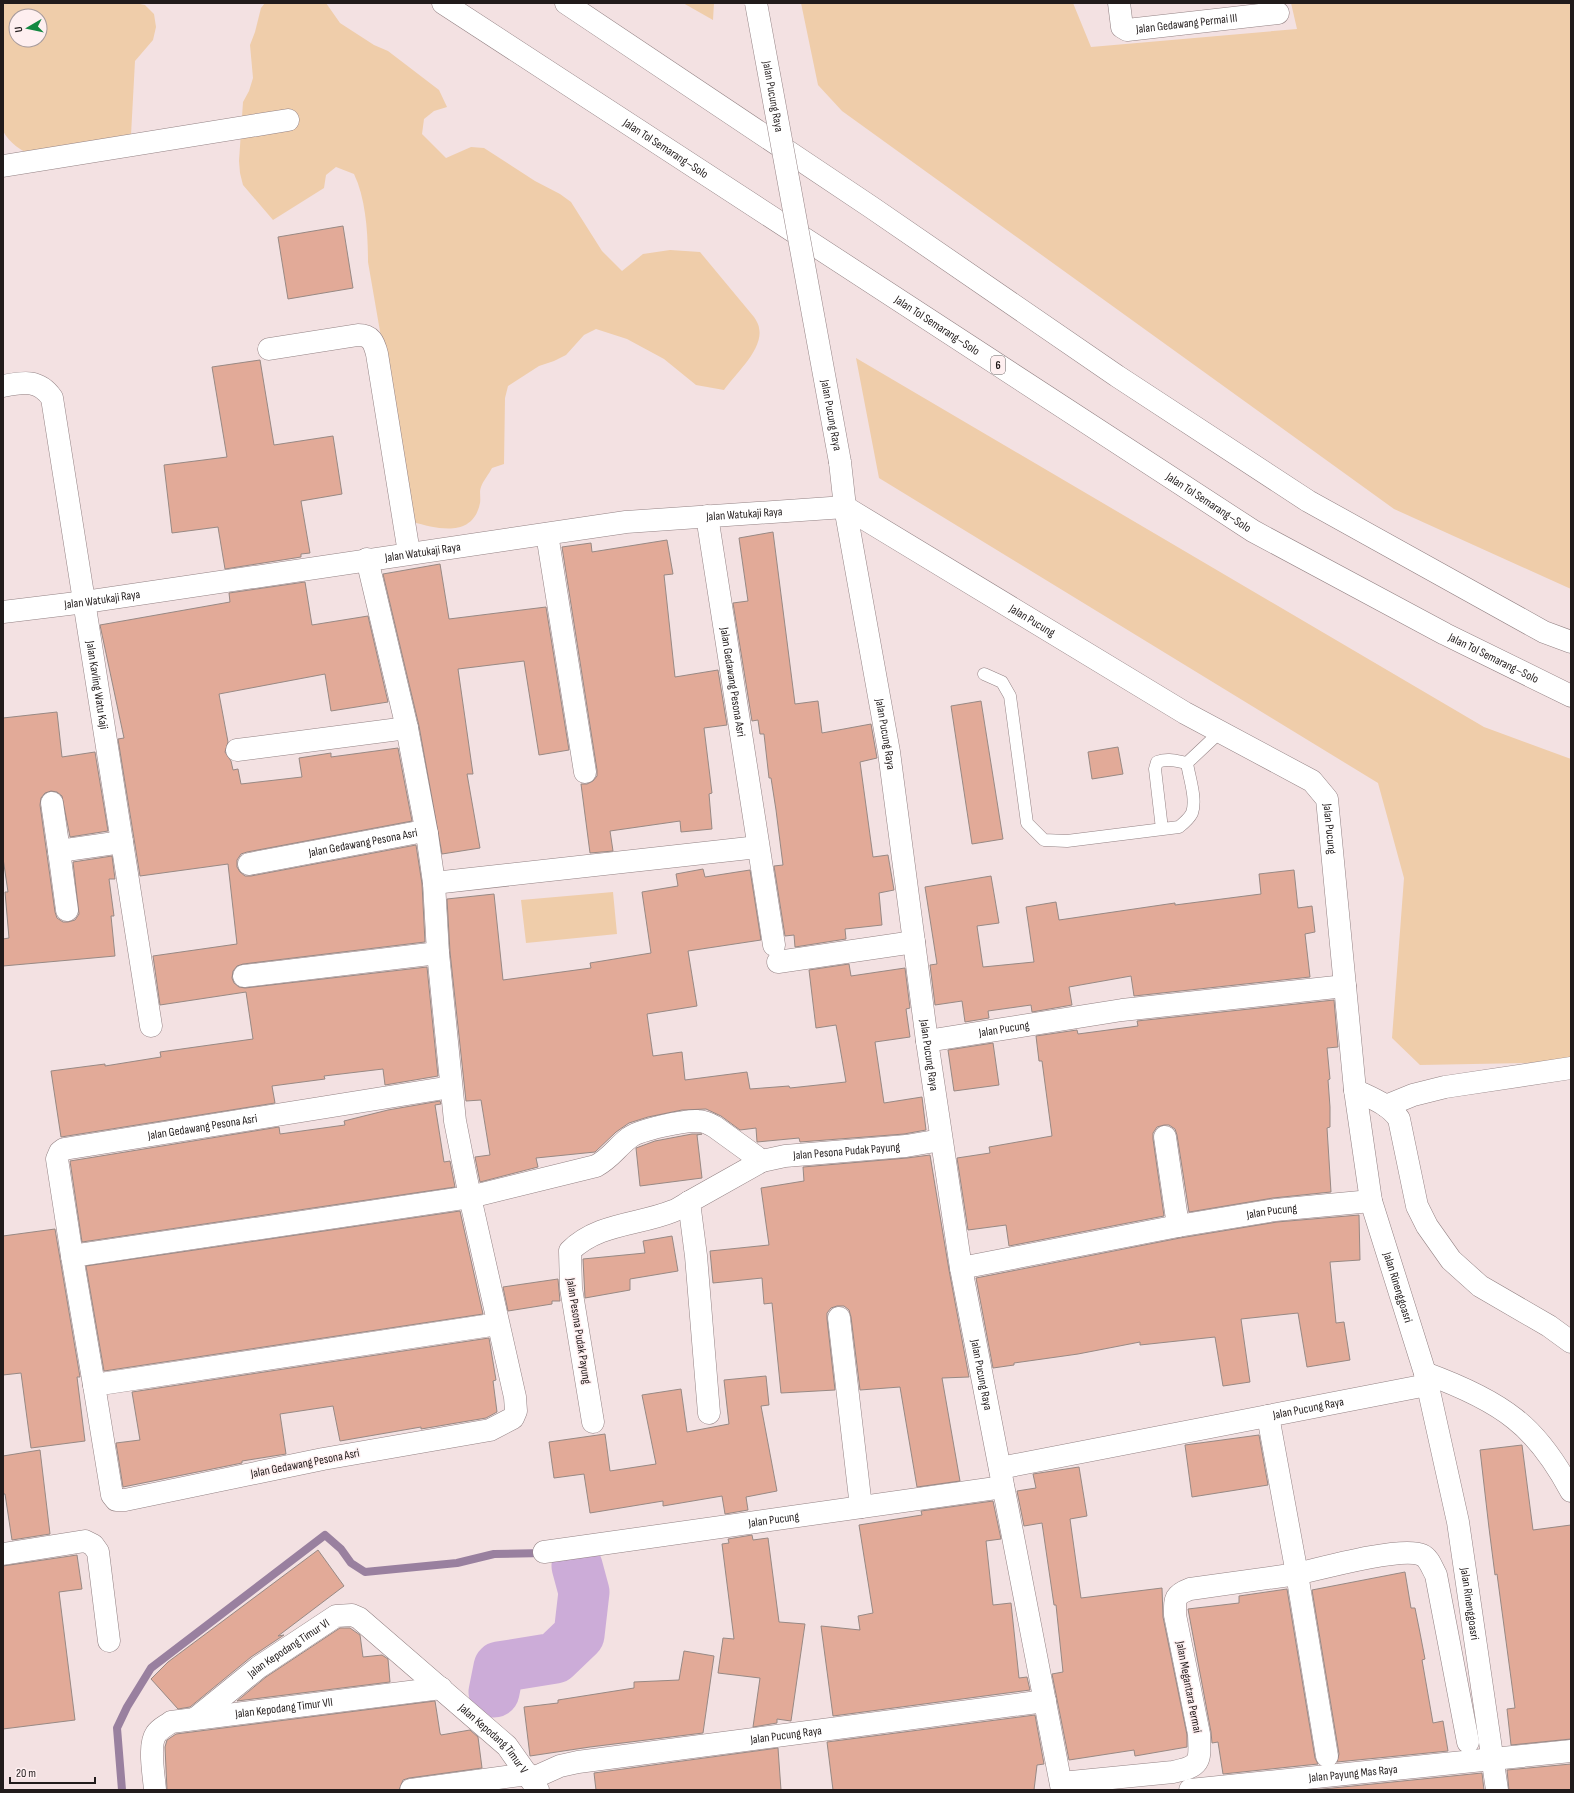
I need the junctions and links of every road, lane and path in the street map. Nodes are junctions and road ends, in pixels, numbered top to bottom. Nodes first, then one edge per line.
1 (443, 3) edge
2 (566, 3) edge
3 (756, 3) edge
4 (1119, 3) edge
5 (1278, 13) dead end
6 (288, 120) dead end
7 (3, 166) edge
8 (269, 349) dead end
9 (3, 386) edge
10 (845, 507) junction
11 (707, 516) junction
12 (547, 534) junction
13 (409, 553) junction
14 (367, 559) junction
15 (85, 602) junction
16 (3, 612) edge
17 (1571, 642) edge
18 (984, 674) dead end
19 (1571, 696) edge
20 (407, 728) junction
21 (1220, 732) junction
22 (237, 750) dead end
23 (1187, 763) junction
24 (585, 772) dead end
25 (52, 803) dead end
26 (1162, 829) junction
27 (427, 834) junction
28 (122, 842) junction
29 (758, 847) junction
30 (59, 850) junction
31 (249, 864) dead end
32 (434, 883) junction
33 (68, 910) dead end
34 (914, 942) junction
35 (438, 953) junction
36 (244, 976) dead end
37 (1345, 986) junction
38 (151, 1026) dead end
39 (927, 1042) junction
40 (1571, 1068) edge
41 (451, 1087) junction
42 (1355, 1090) junction
43 (1386, 1106) junction
44 (1165, 1137) dead end
45 (941, 1140) junction
46 (762, 1161) junction
47 (470, 1197) junction
48 (1371, 1201) junction
49 (689, 1202) junction
50 (1178, 1226) junction
51 (72, 1256) junction
52 (961, 1268) junction
53 (839, 1318) dead end
54 (498, 1324) junction
55 (1571, 1342) edge
56 (1426, 1379) junction
57 (94, 1385) junction
58 (709, 1413) dead end
59 (1268, 1416) junction
60 (593, 1422) dead end
61 (1002, 1478) junction
62 (1571, 1491) edge
63 (861, 1507) junction
64 (4, 1548) edge
65 (544, 1552) dead end
66 (1297, 1574) junction
67 (109, 1641) dead end
68 (441, 1688) junction
69 (1045, 1701) junction
70 (196, 1718) junction
71 (1468, 1742) dead end
72 (1571, 1751) edge
73 (1327, 1756) dead end
74 (1493, 1760) junction
75 (534, 1779) edge
76 (1346, 1782) edge
77 (1061, 1786) edge
78 (1212, 1789) edge
79 (155, 1790) edge
80 (411, 1790) edge
81 (1190, 1790) edge
82 (1497, 1790) edge

1 - 19 main road, Jalan Tol Semarang–Solo / 6
2 - 17 main road
3 - 10 main road, Jalan Pucung Raya, bridge
4 - 5 main road, Jalan Gedawang Permai III
6 - 7 main road
8 - 13 main road
9 - 15 main road, Jalan Kavling Watu Kaji
10 - 11 main road, Jalan Watukaji Raya
10 - 21 main road, Jalan Pucung
10 - 34 main road, Jalan Pucung Raya
11 - 12 main road, Jalan Watukaji Raya
11 - 29 main road, Jalan Gedawang Pesona Asri
12 - 13 main road, Jalan Watukaji Raya
12 - 24 main road
13 - 14 main road, Jalan Watukaji Raya
14 - 15 main road, Jalan Watukaji Raya
14 - 20 main road
15 - 16 main road, Jalan Watukaji Raya
15 - 28 main road, Jalan Kavling Watu Kaji
18 - 26 lane
20 - 22 main road
20 - 27 main road
21 - 23 lane
21 - 37 main road, Jalan Pucung
23 - 26 lane
23 - 26 lane
25 - 30 main road
27 - 31 main road, Jalan Gedawang Pesona Asri
27 - 32 main road, Jalan Gedawang Pesona Asri
28 - 30 main road
28 - 38 main road, Jalan Kavling Watu Kaji
29 - 32 main road
29 - 34 main road, Jalan Gedawang Pesona Asri
30 - 33 main road
32 - 35 main road, Jalan Gedawang Pesona Asri
34 - 39 main road, Jalan Pucung Raya
35 - 36 main road
35 - 41 main road, Jalan Gedawang Pesona Asri
37 - 39 main road, Jalan Pucung
37 - 42 main road, Jalan Pucung
39 - 45 main road, Jalan Pucung Raya
40 - 43 main road
41 - 47 main road, Jalan Gedawang Pesona Asri
41 - 51 main road, Jalan Gedawang Pesona Asri
42 - 43 main road
42 - 48 main road, Jalan Pucung
43 - 55 main road
44 - 50 main road
45 - 46 main road, Jalan Pesona Pudak Payung
45 - 52 main road, Jalan Pucung Raya
46 - 47 main road
46 - 49 main road, Jalan Pesona Pudak Payung
47 - 51 main road
47 - 54 main road, Jalan Gedawang Pesona Asri
48 - 50 main road, Jalan Pucung
48 - 56 main road, Jalan Rinenggoasri
49 - 58 main road
49 - 60 main road, Jalan Pesona Pudak Payung
50 - 52 main road, Jalan Pucung
51 - 57 main road, Jalan Gedawang Pesona Asri
52 - 61 main road, Jalan Pucung Raya
53 - 63 main road
54 - 57 main road
54 - 57 main road, Jalan Gedawang Pesona Asri
56 - 59 main road, Jalan Pucung Raya
56 - 62 main road
56 - 74 main road, Jalan Rinenggoasri
59 - 61 main road, Jalan Pucung Raya
59 - 66 main road
61 - 63 main road, Jalan Pucung
61 - 69 main road, Jalan Pucung Raya
63 - 65 main road, Jalan Pucung
64 - 67 main road
66 - 71 main road, Jalan Megantara Permai
66 - 73 main road
66 - 77 main road, Jalan Megantara Permai
68 - 70 main road, Jalan Kepodang Timur VII
68 - 70 main road, Jalan Kepodang Timur VI
68 - 75 main road, Jalan Kepodang Timur V
69 - 75 main road, Jalan Pucung Raya
69 - 77 main road, Jalan Pucung Raya
70 - 79 main road, Jalan Kepodang Timur VII
72 - 74 main road
74 - 76 main road, Jalan Payung Mas Raya
74 - 82 main road, Jalan Rinenggoasri
75 - 80 main road, Jalan Kepodang Timur V
76 - 78 main road, Jalan Payung Mas Raya
78 - 81 main road, Jalan Payung Mas Raya

